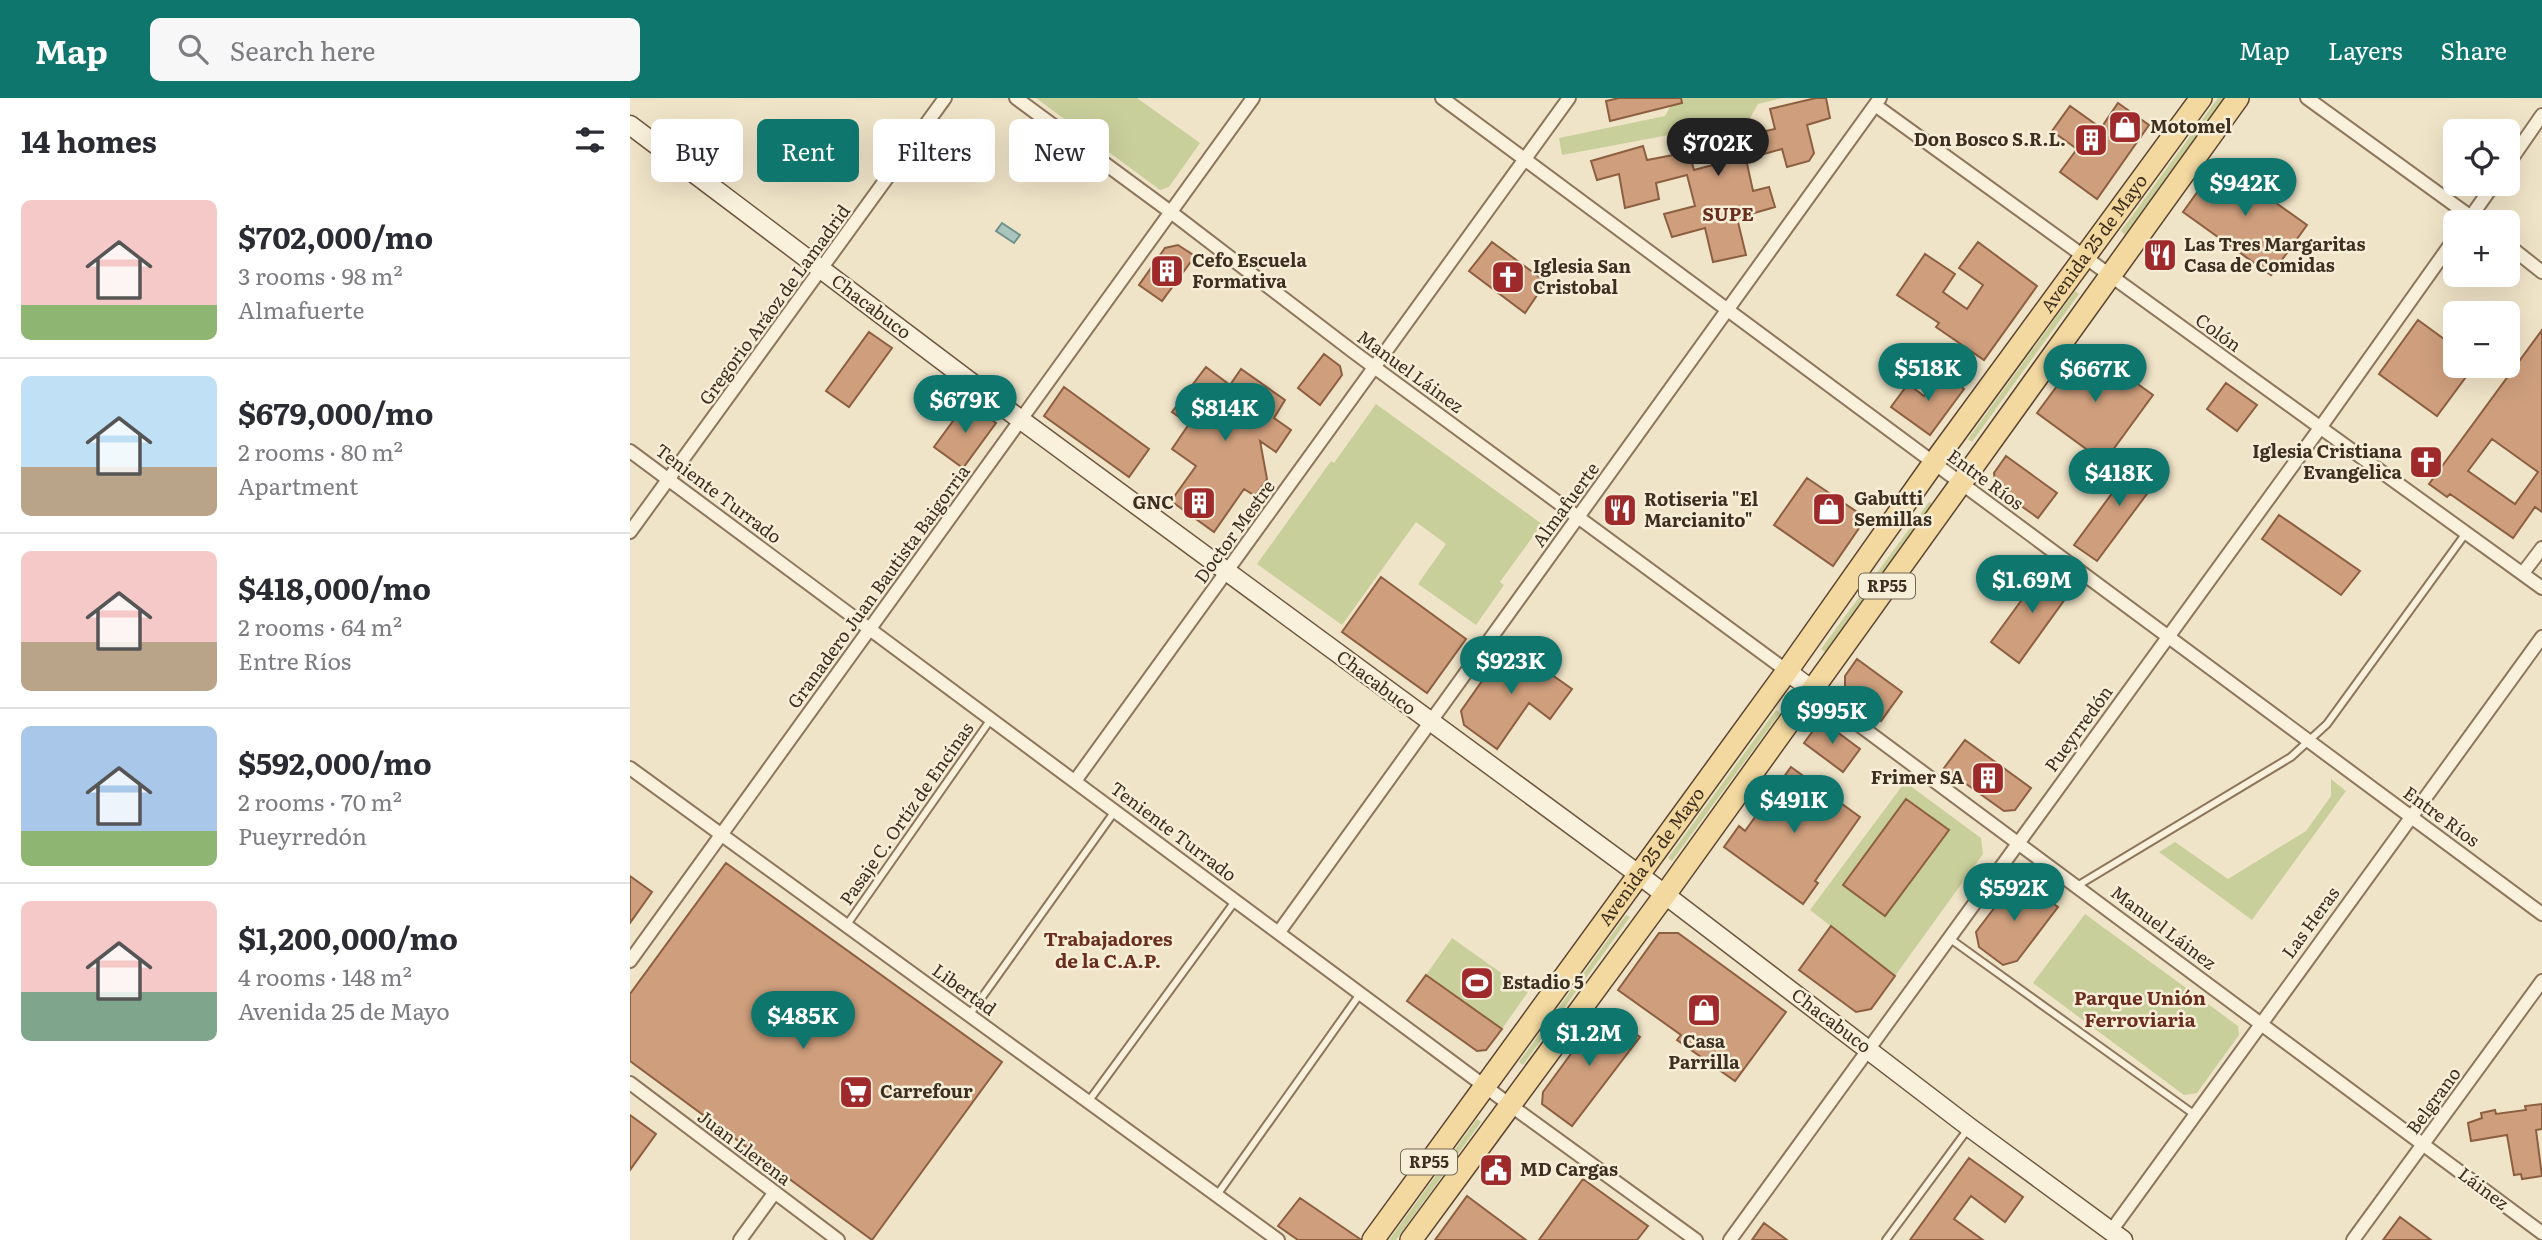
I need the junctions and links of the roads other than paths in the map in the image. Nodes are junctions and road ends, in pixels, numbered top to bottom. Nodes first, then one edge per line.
1 (946, 98) edge
2 (1016, 98) edge
3 (1254, 98) edge
4 (1442, 98) edge
5 (1569, 98) edge
6 (2201, 98) edge
7 (2238, 98) edge
8 (2307, 98) edge
9 (1877, 102) edge
10 (2542, 115) edge
11 (630, 125) edge
12 (2520, 147) edge
13 (1525, 160) junction
14 (2458, 210) edge
15 (1172, 213) junction
16 (2443, 255) edge
17 (2520, 255) edge
18 (2085, 258) junction
19 (822, 270) junction
20 (2542, 272) edge
21 (2109, 276) junction
22 (1726, 310) junction
23 (1375, 368) junction
24 (1021, 420) junction
25 (2320, 428) junction
26 (630, 451) edge
27 (1933, 464) junction
28 (669, 480) junction
29 (1961, 482) junction
30 (1578, 517) junction
31 (630, 532) edge
32 (2466, 533) junction
33 (2542, 548) edge
34 (1227, 573) junction
35 (2523, 573) junction
36 (2542, 588) edge
37 (870, 629) junction
38 (2168, 637) junction
39 (2542, 637) edge
40 (1787, 671) junction
41 (1812, 690) junction
42 (991, 719) junction
43 (1430, 724) junction
44 (2309, 742) junction
45 (630, 768) edge
46 (1075, 781) junction
47 (1115, 811) junction
48 (2410, 816) junction
49 (721, 835) junction
50 (2019, 843) junction
51 (1638, 874) junction
52 (2077, 886) junction
53 (1664, 895) junction
54 (1236, 900) junction
55 (2542, 914) edge
56 (846, 926) junction
57 (1279, 932) junction
58 (1949, 938) junction
59 (630, 961) edge
60 (2542, 981) edge
61 (1361, 993) junction
62 (969, 1015) junction
63 (2261, 1023) junction
64 (1868, 1049) junction
65 (630, 1083) edge
66 (1485, 1084) junction
67 (1088, 1102) junction
68 (1510, 1105) junction
69 (2195, 1115) junction
70 (1969, 1127) junction
71 (2424, 1145) junction
72 (775, 1192) junction
73 (1217, 1195) junction
74 (2542, 1233) edge
75 (2117, 1236) edge
76 (740, 1240) edge
77 (838, 1240) edge
78 (1278, 1240) edge
79 (1373, 1240) edge
80 (1411, 1240) edge
81 (1696, 1240) edge
82 (1730, 1240) edge
83 (1886, 1240) edge
84 (2353, 1240) edge

1 - 19 street, Gregorio Aráoz de Lamadrid
2 - 15 street, Manuel Láinez
3 - 15 street, Granadero Juan Bautista Baigorria
4 - 13 street, Entre Ríos
5 - 13 street, Doctor Mestre
6 - 18 main road, Avenida 25 de Mayo / RP55
7 - 21 main road, Avenida 25 de Mayo / RP55
8 - 14 street
9 - 18 street, Colón
9 - 22 street, Almafuerte
10 - 12 street
11 - 19 main road, Chacabuco
13 - 22 street, Entre Ríos
13 - 23 street, Doctor Mestre
15 - 23 street, Manuel Láinez
15 - 24 street, Granadero Juan Bautista Baigorria
16 - 25 street, Pueyrredón
17 - 20 street
18 - 21 street, Colón
18 - 27 main road, Avenida 25 de Mayo / RP55
19 - 24 main road, Chacabuco
19 - 28 street, Gregorio Aráoz de Lamadrid
21 - 25 street, Colón
21 - 29 main road, Avenida 25 de Mayo / RP55
22 - 27 street, Entre Ríos
22 - 30 street, Almafuerte
23 - 30 street, Manuel Láinez
23 - 34 street, Doctor Mestre
24 - 34 main road, Chacabuco
24 - 37 street, Granadero Juan Bautista Baigorria
25 - 32 street, Colón
25 - 38 street, Pueyrredón
26 - 28 street, Teniente Turrado
27 - 29 street, Entre Ríos
27 - 40 main road, Avenida 25 de Mayo / RP55
28 - 31 street, Gregorio Aráoz de Lamadrid
28 - 37 street, Teniente Turrado
29 - 38 street, Entre Ríos
29 - 41 main road, Avenida 25 de Mayo / RP55
30 - 40 street, Manuel Láinez
30 - 43 street, Almafuerte
32 - 35 street, Colón
32 - 44 lane
33 - 35 street
34 - 43 main road, Chacabuco
34 - 46 street, Doctor Mestre
35 - 36 street, Colón
37 - 42 street, Teniente Turrado
37 - 49 street, Granadero Juan Bautista Baigorria
38 - 44 street, Entre Ríos
38 - 50 street, Pueyrredón
39 - 48 street, Las Heras
40 - 41 main road
40 - 51 main road, Avenida 25 de Mayo / RP55
41 - 50 street, Manuel Láinez
41 - 53 main road, Avenida 25 de Mayo / RP55
42 - 46 street, Teniente Turrado
42 - 56 lane, Pasaje C. Ortíz de Encínas
43 - 51 main road, Chacabuco
43 - 57 street, Almafuerte
44 - 48 street, Entre Ríos
44 - 52 lane
45 - 49 street, Libertad
46 - 47 street, Teniente Turrado
47 - 54 street, Teniente Turrado
47 - 62 lane
48 - 55 street, Entre Ríos
48 - 63 street, Las Heras
49 - 56 street, Libertad
49 - 59 street, Granadero Juan Bautista Baigorria
50 - 52 street, Manuel Láinez
50 - 58 street, Pueyrredón
51 - 53 main road, Chacabuco
51 - 66 main road, Avenida 25 de Mayo / RP55
52 - 63 street, Manuel Láinez
53 - 64 main road, Chacabuco
53 - 68 main road, Avenida 25 de Mayo / RP55
54 - 57 street, Teniente Turrado
54 - 67 lane
56 - 62 street, Libertad
57 - 61 street, Teniente Turrado
58 - 64 street, Pueyrredón
58 - 69 lane
60 - 71 street, Belgrano
61 - 66 street, Teniente Turrado
61 - 73 lane
62 - 67 street, Libertad
63 - 69 street, Las Heras
63 - 71 street, Manuel Láinez
64 - 70 main road, Chacabuco
64 - 82 street, Pueyrredón
65 - 72 street, Juan Llerena
66 - 68 street, Teniente Turrado
66 - 79 main road, Avenida 25 de Mayo / RP55
67 - 73 street, Libertad
68 - 80 main road, Avenida 25 de Mayo / RP55
68 - 81 street, Teniente Turrado
69 - 75 street, Las Heras
70 - 75 main road, Chacabuco
70 - 83 lane
71 - 74 street, Láinez
71 - 84 street, Belgrano
72 - 76 street
72 - 77 street, Juan Llerena
73 - 78 street, Libertad

